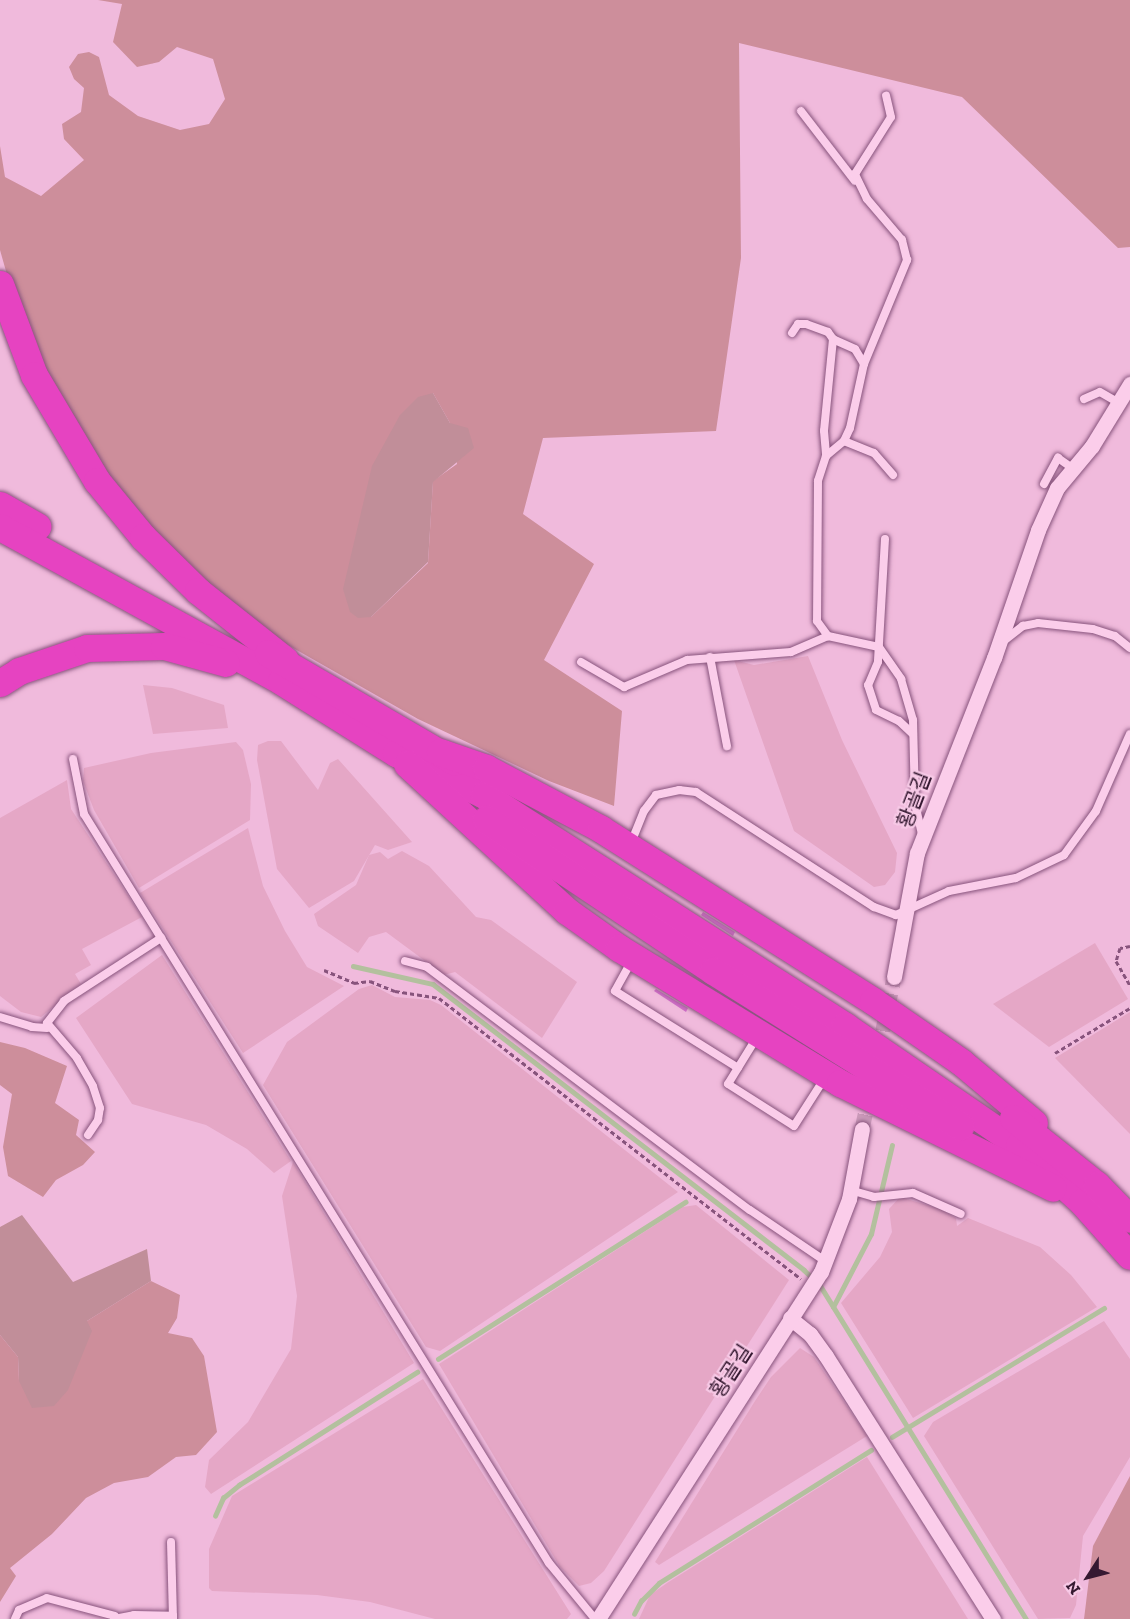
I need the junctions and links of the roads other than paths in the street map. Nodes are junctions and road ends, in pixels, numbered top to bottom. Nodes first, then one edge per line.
1 (886, 96) dead end
2 (801, 111) dead end
3 (857, 185) junction
4 (0, 284) edge
5 (792, 333) dead end
6 (832, 339) junction
7 (864, 364) junction
8 (1130, 384) edge
9 (1084, 399) dead end
10 (1119, 403) junction
11 (844, 441) junction
12 (826, 456) junction
13 (1071, 467) junction
14 (893, 475) dead end
15 (1044, 484) dead end
16 (0, 506) edge
17 (0, 527) edge
18 (885, 539) dead end
19 (828, 636) junction
20 (998, 646) junction
21 (879, 647) junction
22 (1130, 648) edge
23 (710, 657) junction
24 (581, 662) dead end
25 (287, 674) junction
26 (0, 683) edge
27 (913, 734) junction
28 (1130, 734) edge
29 (727, 746) dead end
30 (434, 749) junction
31 (396, 753) junction
32 (73, 759) dead end
33 (923, 835) junction
34 (630, 847) junction
35 (905, 911) junction
36 (161, 938) junction
37 (634, 957) junction
38 (405, 961) dead end
39 (894, 977) tunnel mouth
40 (0, 1017) edge
41 (47, 1028) junction
42 (758, 1035) junction
43 (738, 1068) junction
44 (826, 1075) junction
45 (862, 1129) tunnel mouth
46 (88, 1135) dead end
47 (850, 1190) junction
48 (1089, 1193) junction
49 (961, 1214) dead end
50 (1130, 1219) edge
51 (1130, 1256) edge
52 (823, 1266) junction
53 (790, 1318) junction
54 (171, 1542) dead end
55 (114, 1617) edge
56 (173, 1617) edge
57 (15, 1619) edge
58 (597, 1619) edge
59 (993, 1619) edge

1 - 3 lane
2 - 3 lane
3 - 7 lane
4 - 25 highway
5 - 6 lane
6 - 7 lane
6 - 12 lane
7 - 11 lane
8 - 10 street, 황골길
9 - 10 lane
10 - 13 street, 황골길
11 - 12 lane
11 - 14 lane
12 - 19 lane
13 - 15 lane
13 - 20 street, 황골길
16 - 25 highway
17 - 25 highway
18 - 21 lane
19 - 21 lane
19 - 23 lane
20 - 22 lane, 황골길
20 - 33 street, 황골길
21 - 27 lane
21 - 27 lane
23 - 24 lane
23 - 29 lane
25 - 26 highway
25 - 30 highway
25 - 31 highway
27 - 33 lane
28 - 35 lane
30 - 34 highway
30 - 48 highway
31 - 37 highway
31 - 48 highway
32 - 36 lane
33 - 35 street, 황골길
34 - 35 lane
34 - 48 highway
35 - 39 street, 황골길
36 - 41 lane
36 - 58 lane
37 - 42 highway
37 - 43 lane
38 - 52 lane
40 - 41 lane
41 - 46 lane
42 - 43 lane
42 - 44 highway
43 - 44 lane
44 - 48 highway
45 - 47 street, 황골길
47 - 49 lane
47 - 52 street, 황골길
48 - 50 highway
48 - 51 highway
52 - 53 street, 황골길
53 - 58 street, 황골길
53 - 59 street
54 - 56 lane
55 - 56 lane
55 - 57 lane

